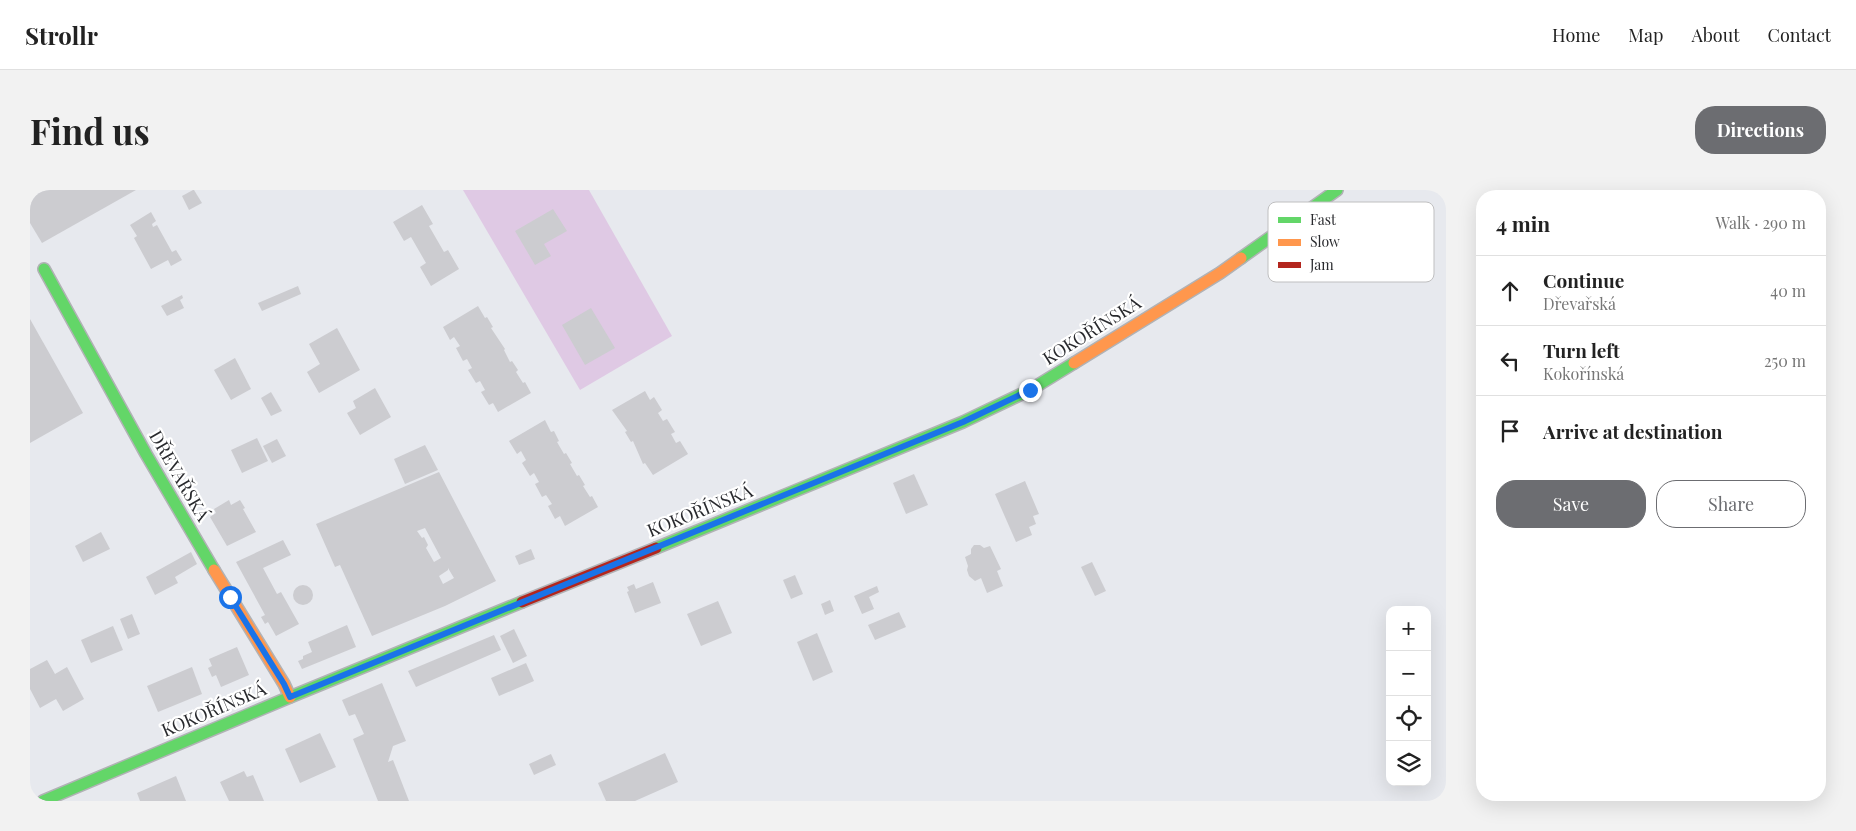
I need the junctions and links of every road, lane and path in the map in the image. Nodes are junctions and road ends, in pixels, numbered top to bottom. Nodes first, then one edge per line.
1 (1338, 190) edge
2 (1321, 202) edge
3 (1268, 239) edge
4 (44, 269) dead end
5 (290, 697) junction
6 (43, 801) edge

1 - 2 main road, KOKOŘÍNSKÁ
3 - 5 main road, KOKOŘÍNSKÁ
4 - 5 main road, DŘEVAŘSKÁ
5 - 6 main road, KOKOŘÍNSKÁ

